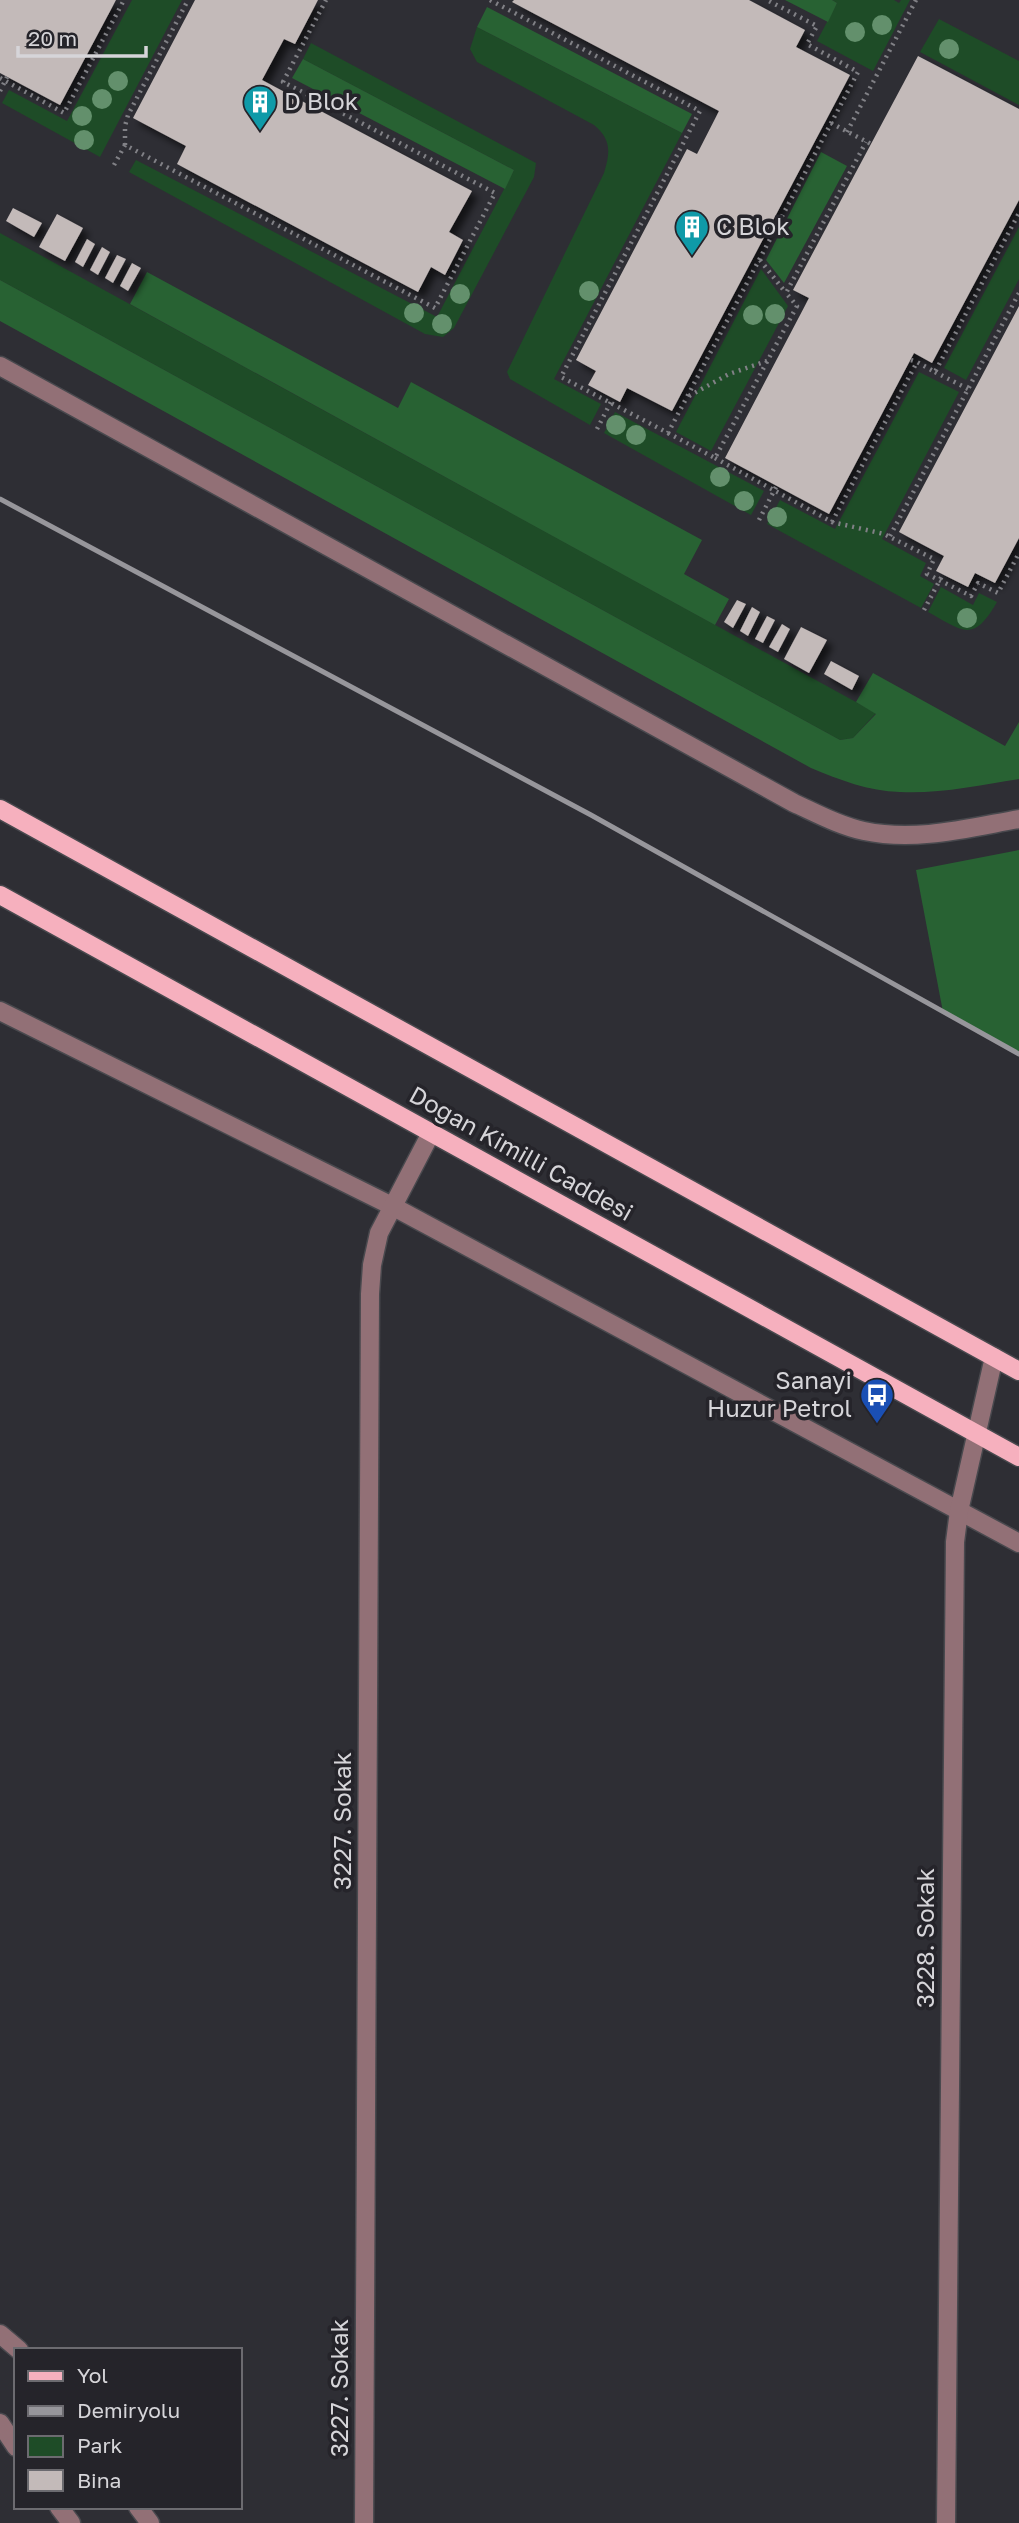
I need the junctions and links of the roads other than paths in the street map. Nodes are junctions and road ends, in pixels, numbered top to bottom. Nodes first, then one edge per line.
1 (0, 366) edge
2 (0, 809) edge
3 (1019, 819) edge
4 (0, 895) edge
5 (0, 1011) edge
6 (432, 1133) junction
7 (392, 1206) junction
8 (993, 1357) junction
9 (1019, 1371) edge
10 (976, 1434) junction
11 (1019, 1457) edge
12 (959, 1511) junction
13 (1019, 1543) edge
14 (0, 2334) edge
15 (17, 2348) edge
16 (0, 2423) edge
17 (14, 2444) edge
18 (364, 2523) edge
19 (946, 2523) edge

1 - 3 street
2 - 8 main road, Doğan Kimilli Caddesi
4 - 6 main road, Doğan Kimilli Caddesi
5 - 7 street
6 - 7 street, 3227. Sokak
6 - 10 main road, Doğan Kimilli Caddesi
7 - 12 street
7 - 18 street, 3227. Sokak
8 - 9 main road, Doğan Kimilli Caddesi
8 - 10 street, 3228. Sokak
10 - 11 main road, Doğan Kimilli Caddesi
10 - 12 street, 3228. Sokak
12 - 13 street
12 - 19 street, 3228. Sokak
14 - 15 street
16 - 17 street

